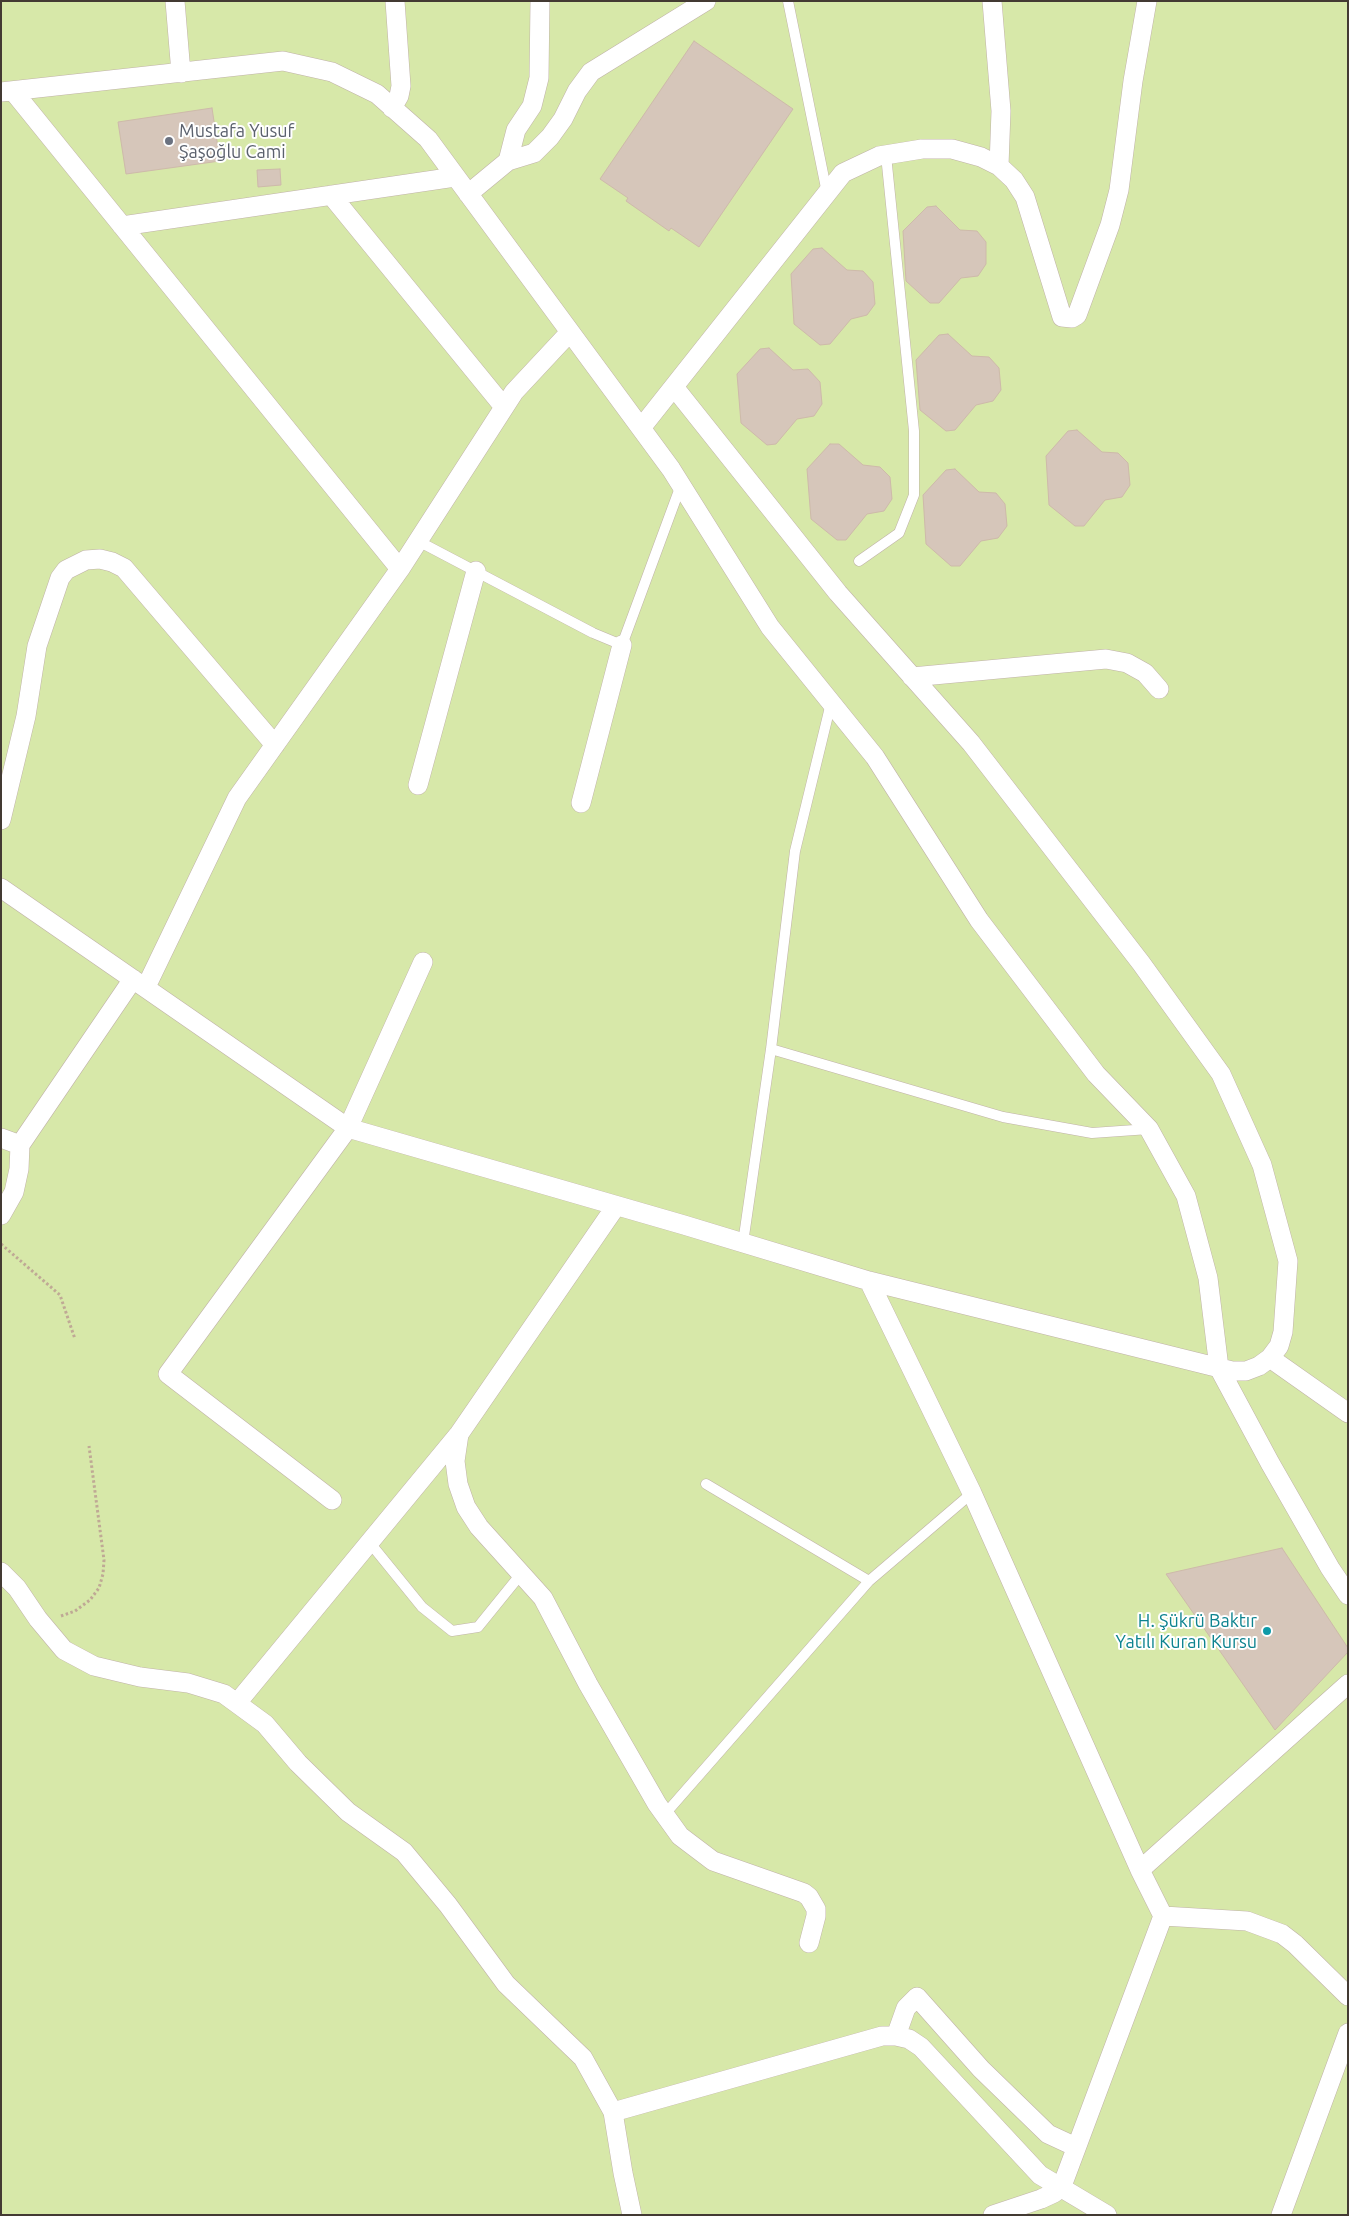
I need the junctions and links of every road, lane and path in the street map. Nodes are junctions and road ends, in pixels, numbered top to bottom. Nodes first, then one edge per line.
1 (175, 1) edge
2 (395, 1) edge
3 (540, 1) edge
4 (706, 1) edge
5 (788, 1) edge
6 (992, 1) edge
7 (1147, 1) edge
8 (182, 72) junction
9 (7, 92) edge
10 (392, 108) junction
11 (886, 155) junction
12 (508, 161) junction
13 (999, 166) junction
14 (455, 177) junction
15 (827, 192) junction
16 (468, 194) junction
17 (331, 195) junction
18 (122, 226) junction
19 (570, 332) junction
20 (674, 387) junction
21 (504, 407) junction
22 (641, 428) junction
23 (681, 485) junction
24 (418, 541) junction
25 (858, 561) dead end
26 (400, 569) junction
27 (476, 571) junction
28 (622, 645) junction
29 (912, 677) junction
30 (1159, 689) dead end
31 (831, 703) junction
32 (275, 745) junction
33 (418, 785) dead end
34 (581, 802) dead end
35 (1, 820) edge
36 (1, 888) edge
37 (423, 962) dead end
38 (139, 983) junction
39 (772, 1048) junction
40 (348, 1128) junction
41 (1149, 1129) junction
42 (1, 1138) edge
43 (20, 1145) junction
44 (616, 1206) junction
45 (1, 1215) edge
46 (743, 1243) junction
47 (1, 1244) edge
48 (869, 1281) junction
49 (75, 1339) dead end
50 (1270, 1358) junction
51 (1219, 1368) junction
52 (1348, 1413) edge
53 (459, 1434) junction
54 (90, 1446) dead end
55 (706, 1484) dead end
56 (972, 1493) junction
57 (332, 1500) dead end
58 (370, 1543) junction
59 (1, 1572) edge
60 (521, 1574) junction
61 (869, 1581) junction
62 (1348, 1595) edge
63 (38, 1619) junction
64 (1348, 1684) edge
65 (237, 1703) junction
66 (664, 1814) junction
67 (1140, 1870) junction
68 (1163, 1916) junction
69 (809, 1943) dead end
70 (1348, 1996) edge
71 (1348, 2033) edge
72 (896, 2036) junction
73 (613, 2112) junction
74 (1076, 2147) junction
75 (1062, 2186) junction
76 (632, 2215) edge
77 (993, 2215) edge
78 (1107, 2215) edge
79 (1281, 2215) edge

1 - 8 street
2 - 10 street
3 - 12 street
4 - 12 street
5 - 15 lane
6 - 13 street
7 - 13 street
8 - 9 street
8 - 10 street
9 - 18 street
10 - 14 street
11 - 13 street
11 - 15 street
11 - 25 lane
12 - 16 street
14 - 16 street
14 - 17 street
15 - 20 street
16 - 19 street
17 - 18 street
17 - 21 street
18 - 26 street
19 - 21 street
19 - 22 street
20 - 22 street
20 - 29 street
21 - 24 street
22 - 23 street
23 - 28 lane
23 - 31 street
24 - 26 street
24 - 27 lane
26 - 32 street
27 - 28 lane
27 - 33 street
28 - 34 street
29 - 30 street
29 - 50 street
31 - 39 lane
31 - 41 street
32 - 35 street
32 - 38 street
36 - 38 street
37 - 40 street
38 - 40 street
38 - 43 street
39 - 41 lane
39 - 46 lane
40 - 44 street
40 - 57 street
41 - 51 street
42 - 43 street
43 - 45 street
44 - 46 street
44 - 53 street
46 - 48 street
47 - 49 path
48 - 51 street
48 - 56 street
50 - 51 street
50 - 52 street
51 - 62 street
53 - 58 street
53 - 60 street
54 - 63 path
55 - 61 lane
56 - 61 lane
56 - 67 street
58 - 60 lane
58 - 65 street
59 - 63 street
60 - 66 street
61 - 66 lane
63 - 65 street
64 - 67 street
65 - 73 street
66 - 69 street
67 - 68 street
68 - 70 street
68 - 74 street
71 - 79 street
72 - 73 street
72 - 74 street
72 - 75 street
73 - 76 street
74 - 75 street
75 - 77 street
75 - 78 street

